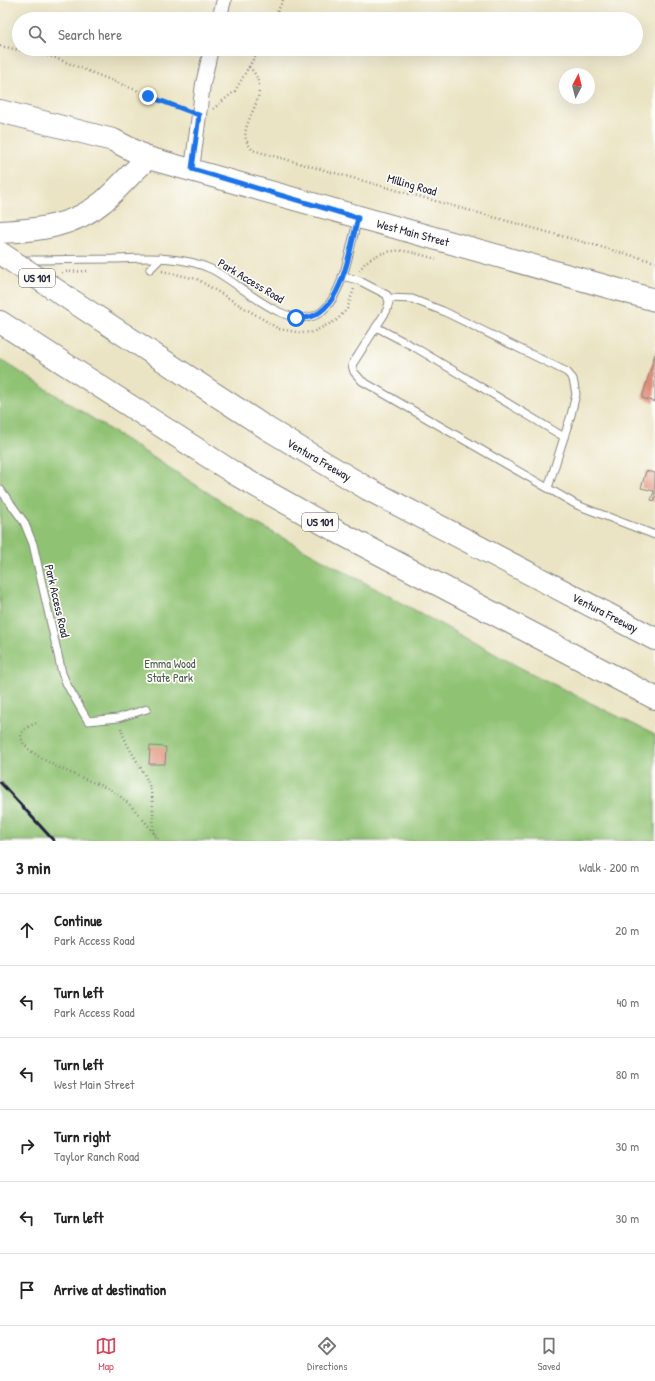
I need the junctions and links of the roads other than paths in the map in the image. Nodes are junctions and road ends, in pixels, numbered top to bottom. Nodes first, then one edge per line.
1 (224, 0) edge
2 (221, 12) edge
3 (209, 56) edge
4 (0, 111) edge
5 (148, 158) junction
6 (192, 169) junction
7 (358, 218) junction
8 (0, 232) edge
9 (0, 253) edge
10 (161, 258) junction
11 (0, 260) edge
12 (150, 269) dead end
13 (342, 276) junction
14 (388, 298) junction
15 (655, 300) edge
16 (0, 322) edge
17 (376, 327) junction
18 (564, 437) junction
19 (548, 488) junction
20 (0, 489) edge
21 (655, 535) edge
22 (655, 640) edge
23 (655, 698) edge
24 (147, 709) dead end

1 - 2 street
3 - 6 street
4 - 5 main road, West Main Street
5 - 6 main road, West Main Street
5 - 8 main road
6 - 7 main road, West Main Street
7 - 13 lane, Park Access Road
7 - 15 main road, West Main Street
9 - 22 main road, Ventura Freeway / US 101, bridge
10 - 11 lane, Park Access Road
10 - 12 lane
10 - 13 lane, Park Access Road
13 - 14 lane
14 - 17 lane
14 - 18 lane
16 - 23 main road, US 101
17 - 18 lane
17 - 19 lane
18 - 19 lane
19 - 21 lane
20 - 24 lane, Park Access Road

